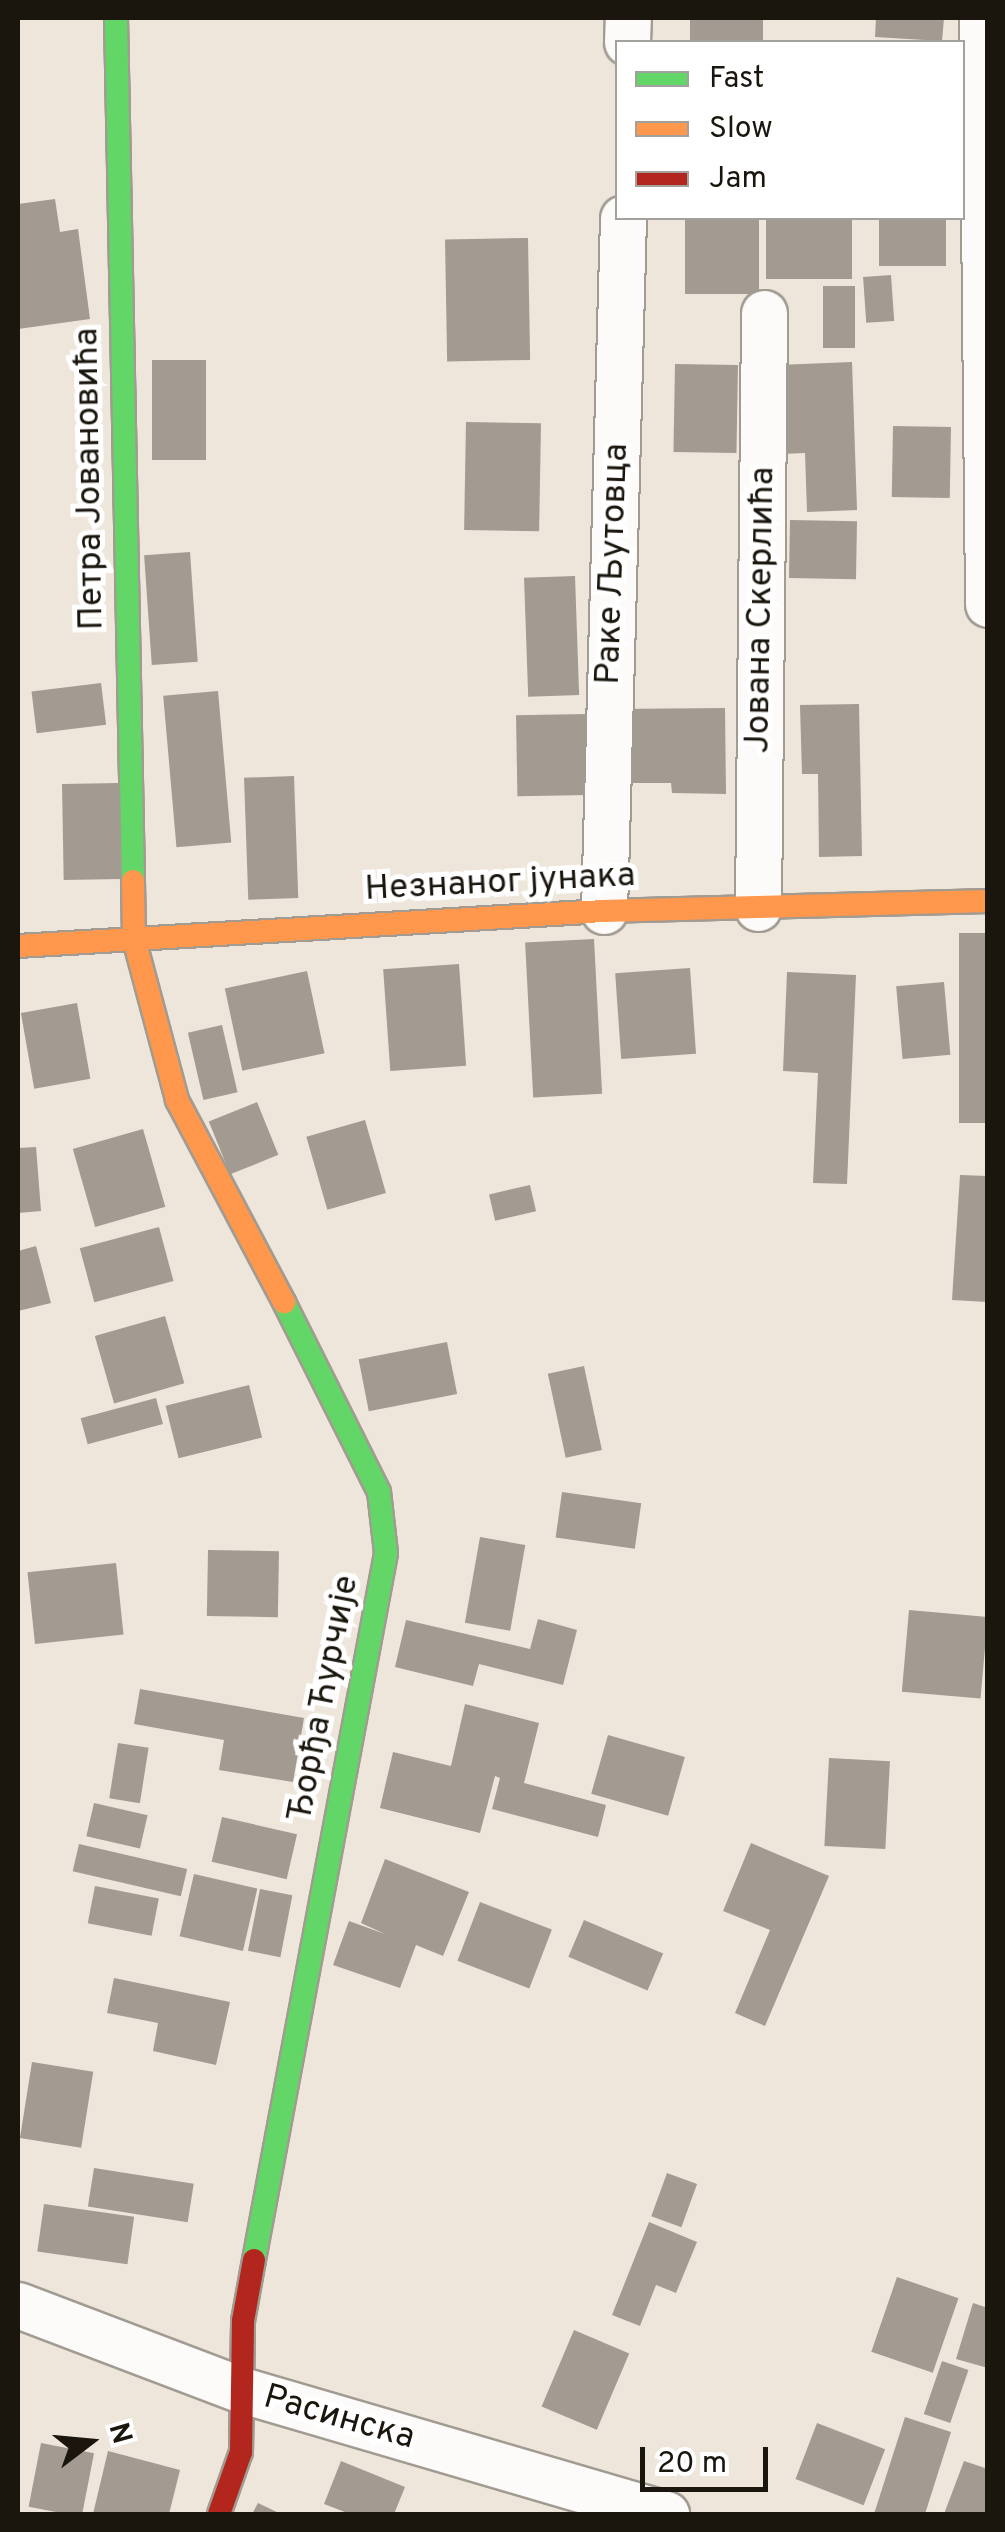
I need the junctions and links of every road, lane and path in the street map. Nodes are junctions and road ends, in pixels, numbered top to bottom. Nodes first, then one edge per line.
1 (116, 18) edge
2 (982, 18) edge
3 (622, 220) edge
4 (764, 313) dead end
5 (988, 604) edge
6 (988, 901) edge
7 (758, 908) junction
8 (604, 911) junction
9 (134, 940) junction
10 (18, 946) edge
11 (18, 2306) edge
12 (242, 2390) junction
13 (219, 2514) edge
14 (666, 2514) edge

1 - 9 street, Петра Јовановића
2 - 5 street
3 - 8 street, Раке Љутовца
4 - 7 street, Јована Скерлића
6 - 7 street, Незнаног јунака
7 - 8 street, Незнаног јунака
8 - 9 street, Незнаног јунака
9 - 10 street, Незнаног јунака
9 - 12 street, Ђорђа Ћурчије
11 - 12 street, Расинска
12 - 13 street, Ђорђа Ћурчије
12 - 14 street, Расинска

